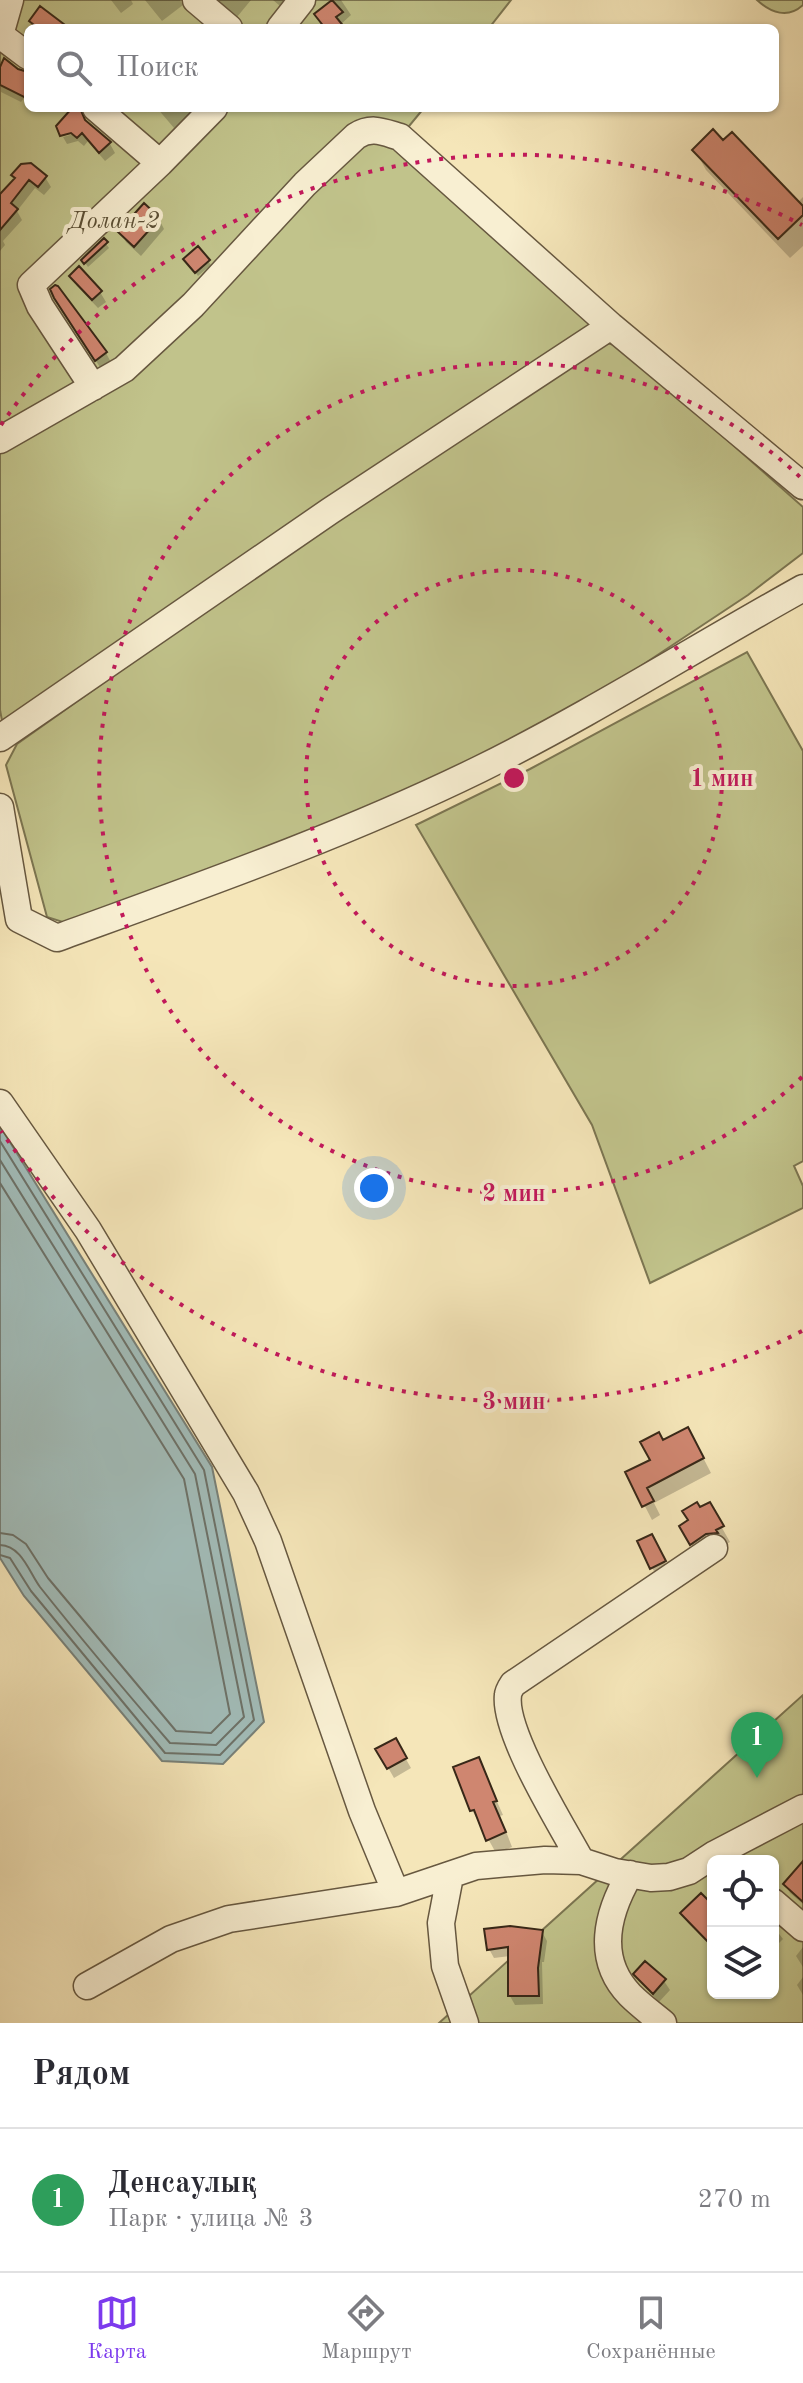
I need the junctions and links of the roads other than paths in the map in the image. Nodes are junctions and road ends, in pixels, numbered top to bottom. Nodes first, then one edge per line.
1 (10, 0) edge
2 (196, 0) edge
3 (302, 0) edge
4 (224, 24) edge
5 (283, 24) edge
6 (0, 35) edge
7 (24, 53) edge
8 (101, 112) edge
9 (210, 112) edge
10 (160, 163) junction
11 (611, 326) junction
12 (93, 387) junction
13 (0, 440) edge
14 (803, 486) edge
15 (803, 588) edge
16 (0, 738) edge
17 (0, 807) edge
18 (0, 1103) edge
19 (714, 1548) dead end
20 (803, 1808) edge
21 (723, 1855) edge
22 (581, 1861) junction
23 (707, 1863) edge
24 (630, 1874) junction
25 (450, 1876) junction
26 (396, 1893) junction
27 (779, 1907) edge
28 (803, 1928) edge
29 (87, 1986) dead end
30 (465, 2023) edge
31 (663, 2023) edge

1 - 6 street
2 - 4 street
3 - 5 street
6 - 7 street
8 - 10 street
9 - 10 street
10 - 12 street
11 - 12 street
11 - 14 street
11 - 16 street
12 - 13 street
15 - 17 street
18 - 26 street
19 - 22 street
20 - 21 street
22 - 24 street
22 - 25 street
23 - 24 street
24 - 31 street
25 - 26 street
25 - 30 street
26 - 29 street
27 - 28 street

